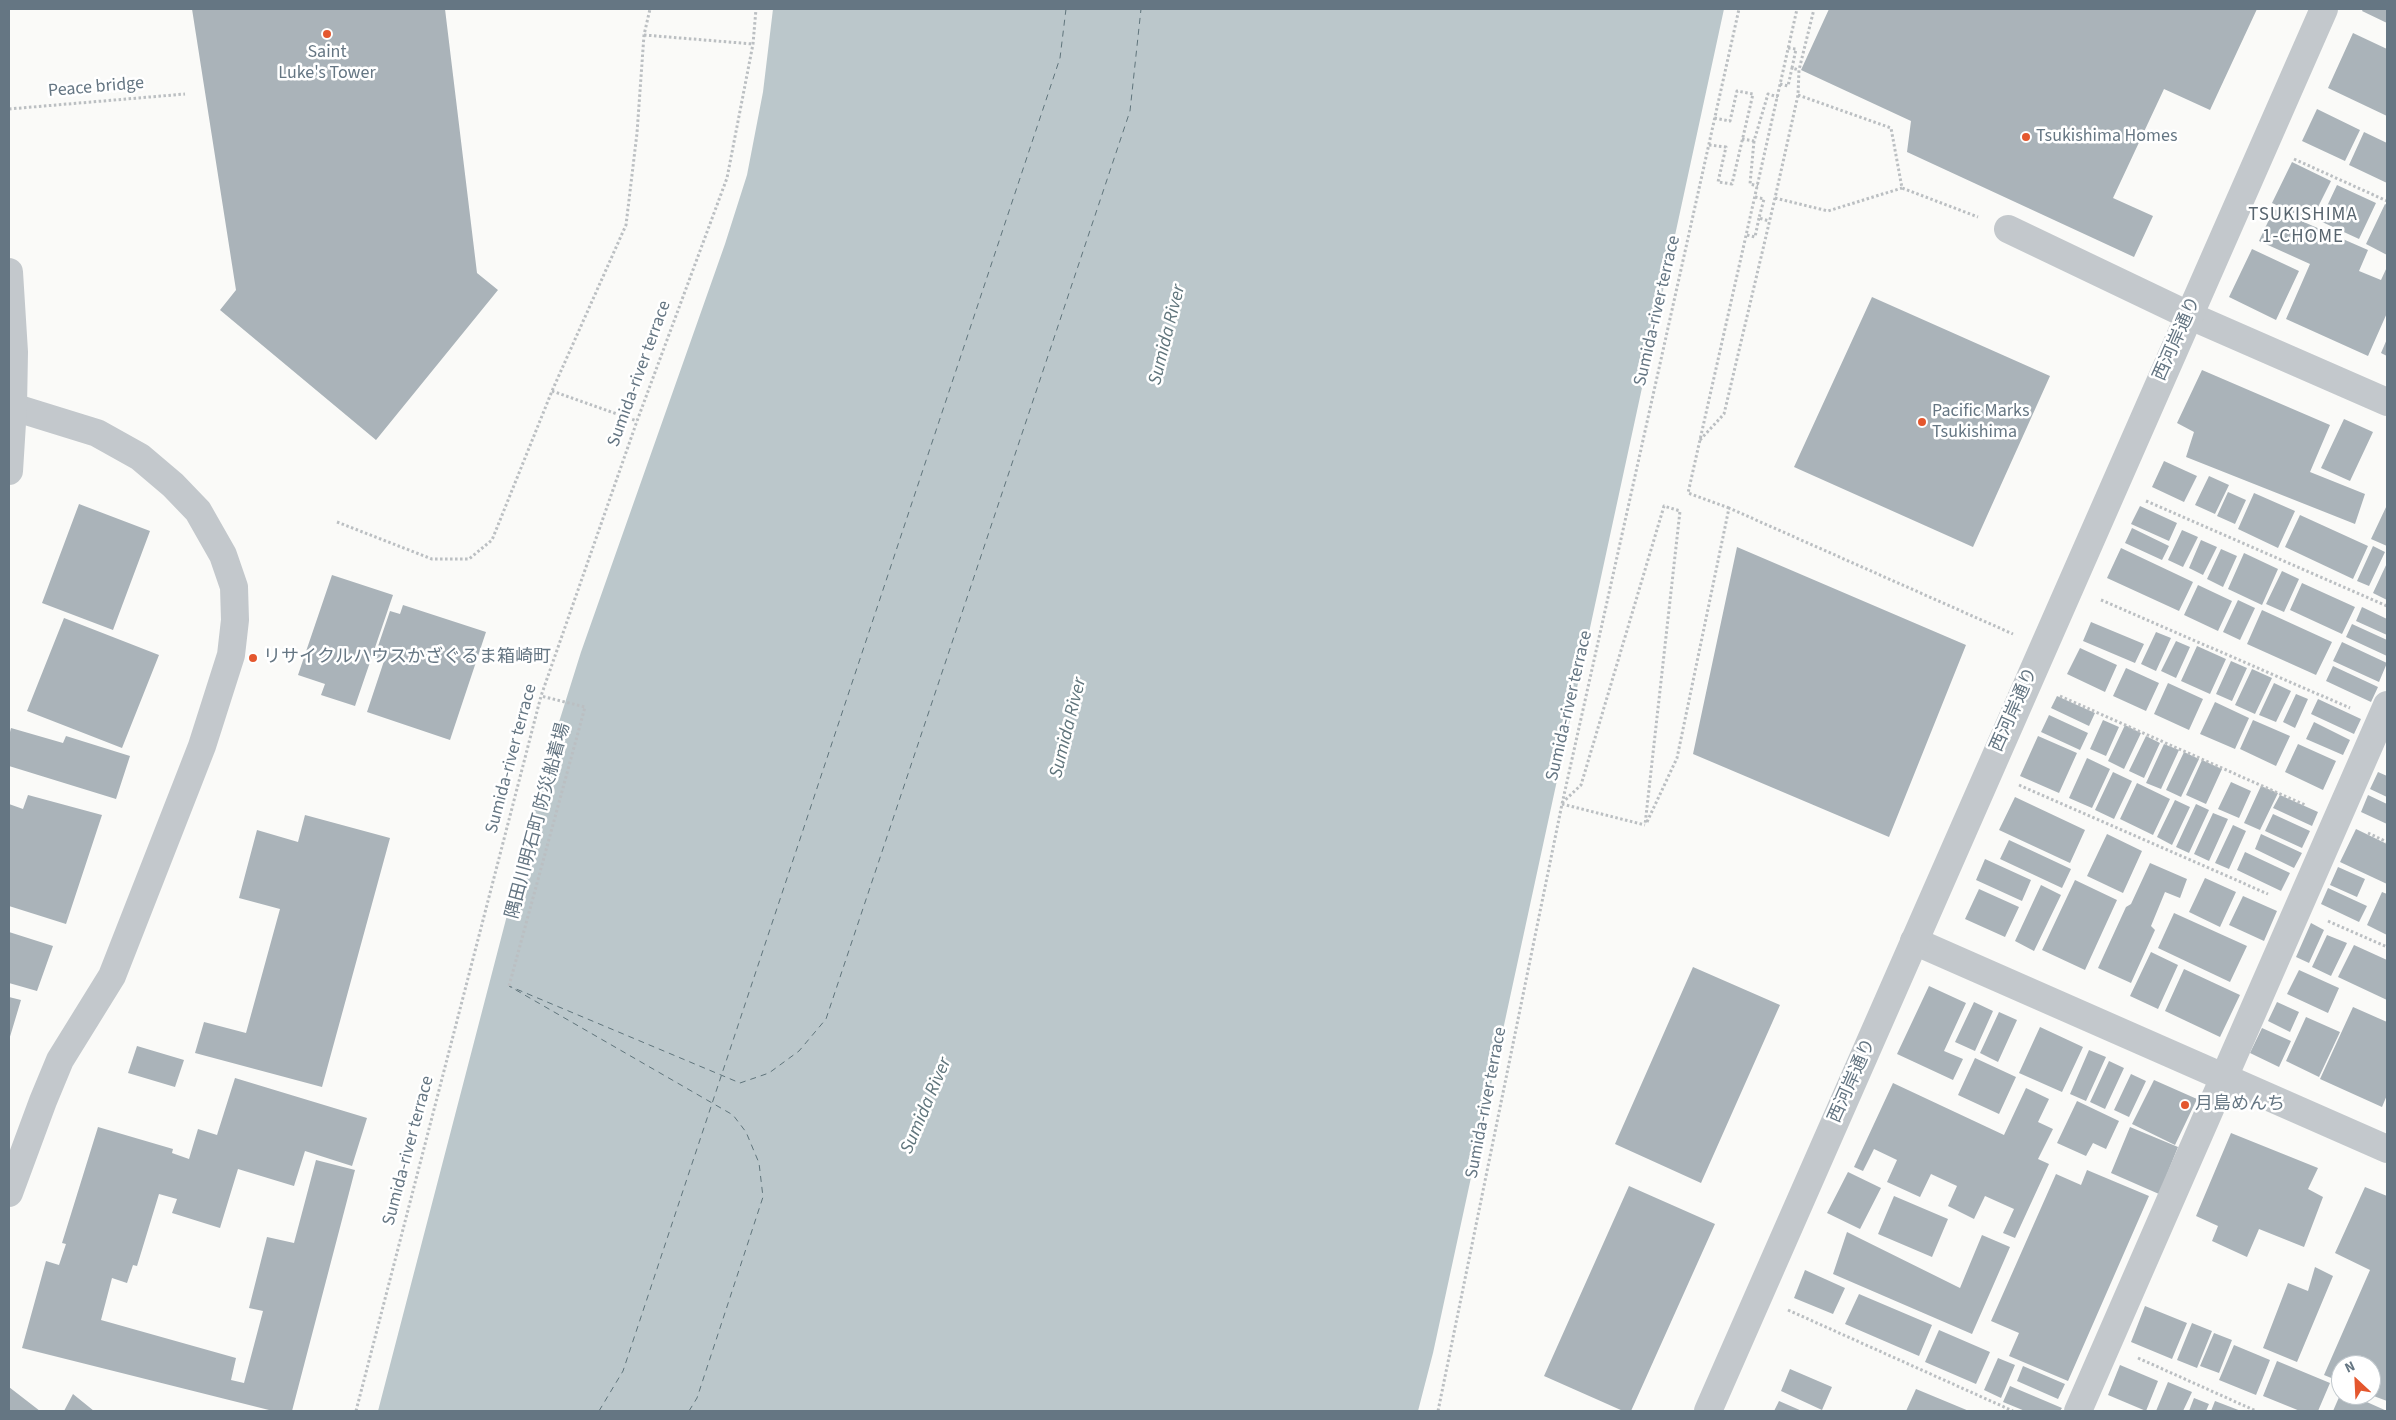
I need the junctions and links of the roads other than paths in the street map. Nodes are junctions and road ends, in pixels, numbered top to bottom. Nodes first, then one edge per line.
1 (2324, 9) edge
2 (2008, 229) road end
3 (9, 272) edge
4 (10, 303) edge
5 (2188, 315) junction
6 (2387, 402) edge
7 (14, 408) junction
8 (9, 471) edge
9 (2384, 713) edge
10 (1914, 941) junction
11 (2224, 1077) junction
12 (2387, 1149) edge
13 (9, 1192) edge
14 (1708, 1411) edge
15 (2078, 1411) edge

1 - 5 street, 西河岸通り
2 - 5 street
3 - 4 street
4 - 7 street
5 - 6 street
5 - 10 street, 西河岸通り
7 - 8 street
7 - 13 street
9 - 11 street
10 - 11 street
10 - 14 street, 西河岸通り
11 - 12 street
11 - 15 street

